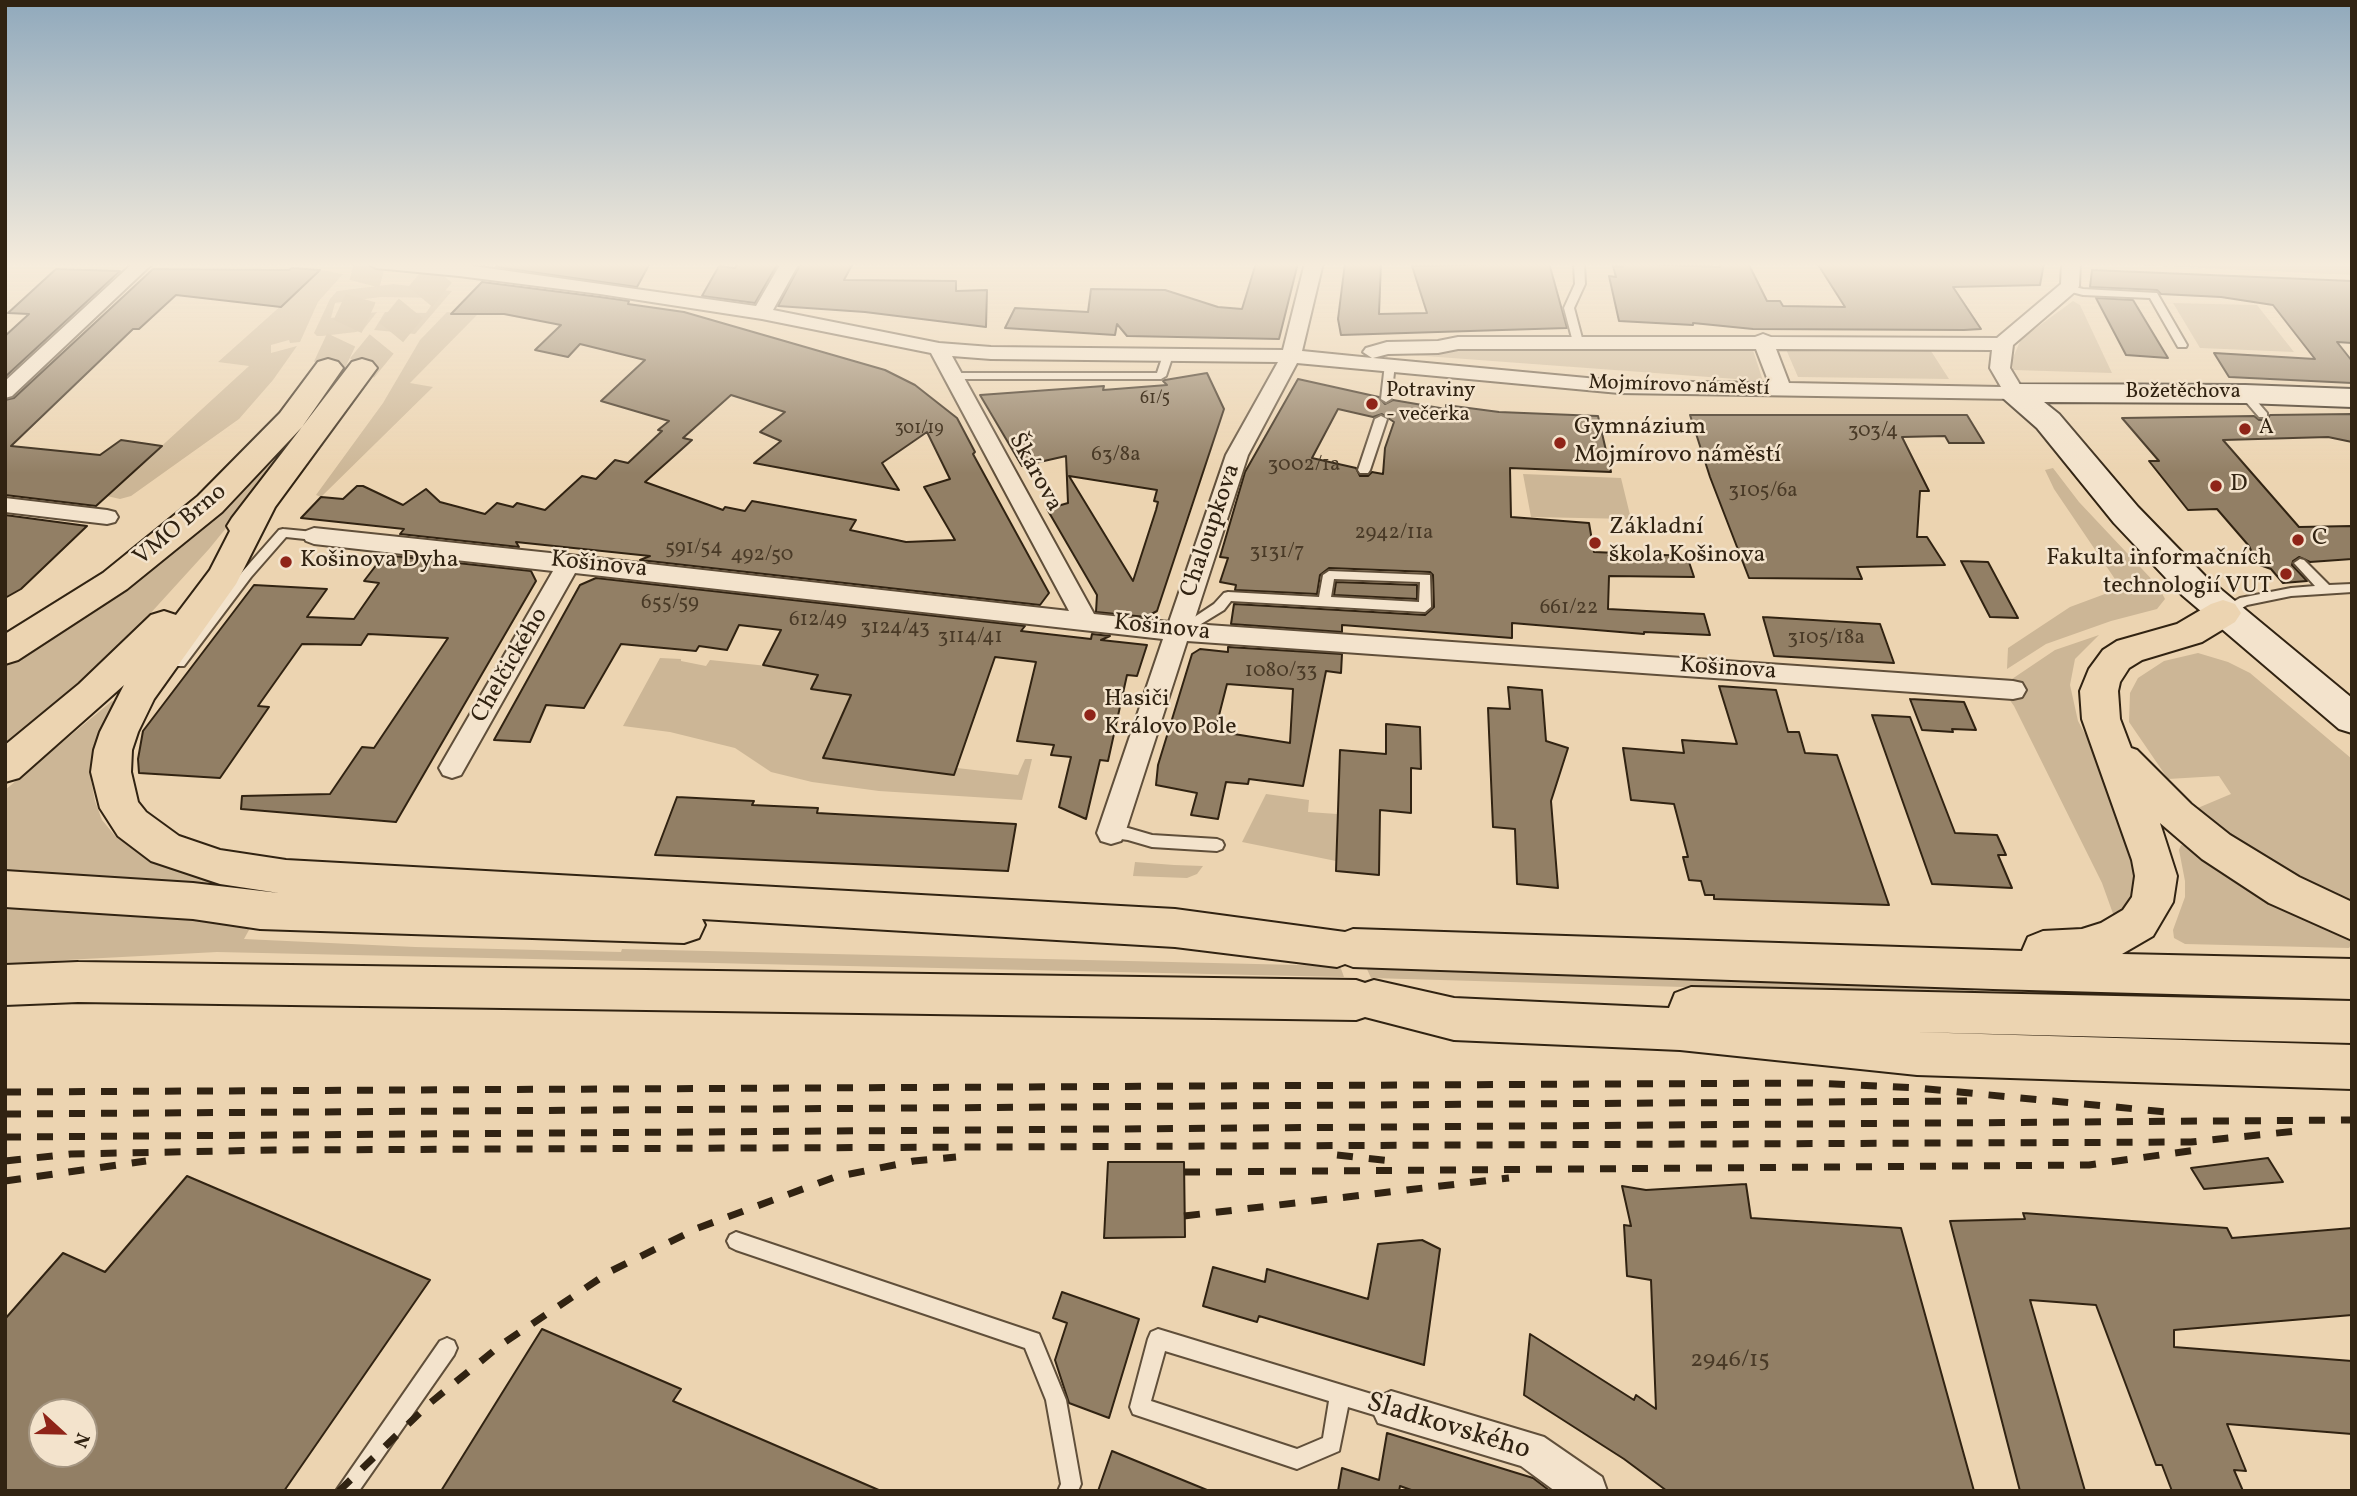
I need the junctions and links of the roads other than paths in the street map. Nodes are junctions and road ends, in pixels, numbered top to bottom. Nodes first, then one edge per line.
1 (69, 333) edge
2 (859, 333) edge
3 (1297, 333) edge
4 (1576, 333) edge
5 (2012, 333) edge
6 (2175, 333) edge
7 (1763, 340) junction
8 (1578, 341) junction
9 (2003, 344) junction
10 (2182, 345) dead end
11 (939, 349) junction
12 (1168, 355) junction
13 (1291, 356) junction
14 (1366, 362) junction
15 (1390, 364) junction
16 (328, 368) tunnel mouth
17 (362, 368) tunnel mouth
18 (951, 376) junction
19 (1782, 391) junction
20 (5, 392) edge
21 (2015, 393) junction
22 (2352, 398) edge
23 (1387, 399) dead end
24 (1381, 419) dead end
25 (1364, 470) dead end
26 (252, 489) junction
27 (5, 505) edge
28 (107, 517) dead end
29 (314, 536) joint
30 (2300, 562) dead end
31 (569, 563) junction
32 (2352, 588) edge
33 (2325, 589) junction
34 (1324, 601) junction
35 (2223, 613) junction
36 (1086, 621) junction
37 (5, 623) edge
38 (1178, 632) junction
39 (5, 652) edge
40 (151, 674) junction
41 (2013, 690) dead end
42 (2352, 719) edge
43 (2114, 752) junction
44 (5, 767) edge
45 (452, 768) dead end
46 (1111, 833) joint
47 (1217, 845) dead end
48 (5, 889) edge
49 (5, 906) edge
50 (260, 911) junction
51 (2352, 922) edge
52 (1345, 948) junction
53 (1686, 958) junction
54 (2352, 979) edge
55 (216, 984) junction
56 (5, 985) edge
57 (1365, 1000) junction
58 (5, 1013) edge
59 (2352, 1022) edge
60 (2352, 1067) edge
61 (736, 1241) dead end
62 (447, 1348) dead end
63 (1340, 1395) junction
64 (1391, 1410) joint
65 (346, 1491) edge
66 (1068, 1491) edge
67 (1588, 1491) edge

1 - 20 street
2 - 11 street, Mojmírovo náměstí
3 - 13 street, Chaloupkova
4 - 8 lane
5 - 9 street
6 - 10 lane
7 - 8 street, Mojmírovo náměstí
7 - 9 street, Mojmírovo náměstí
7 - 19 street, Mojmírovo náměstí
8 - 14 street, Mojmírovo náměstí
9 - 21 street
11 - 12 street, Mojmírovo náměstí
11 - 18 street, Škárova
12 - 13 street, Mojmírovo náměstí
12 - 18 lane
13 - 14 street, Mojmírovo náměstí
13 - 38 street, Chaloupkova
14 - 15 street, Mojmírovo náměstí
15 - 19 street, Mojmírovo náměstí
15 - 23 lane
16 - 26 highway, VMO Brno
17 - 26 highway
18 - 36 street, Škárova
19 - 21 street, Mojmírovo náměstí
21 - 22 street, Božetěchova
21 - 35 street
24 - 25 lane
26 - 37 highway
26 - 39 highway, VMO Brno
26 - 40 highway
26 - 44 highway
27 - 28 street
29 - 31 street, Košinova
29 - 40 lane
30 - 33 lane
31 - 36 street, Košinova
31 - 45 street, Chelčického
32 - 33 lane
33 - 35 lane
34 - 34 lane
34 - 38 lane
35 - 42 street
35 - 43 highway
36 - 38 street, Košinova
38 - 41 street, Košinova
38 - 46 street, Chaloupkova
40 - 52 highway
43 - 51 highway
43 - 53 highway
46 - 47 lane
48 - 50 highway
49 - 50 highway
50 - 52 highway
52 - 53 highway
53 - 54 highway
55 - 56 highway
55 - 57 highway
55 - 58 highway
57 - 59 highway
57 - 60 highway
61 - 66 lane
62 - 65 lane
63 - 63 lane, Sladkovského
63 - 64 lane, Sladkovského
64 - 67 street, Sladkovského

